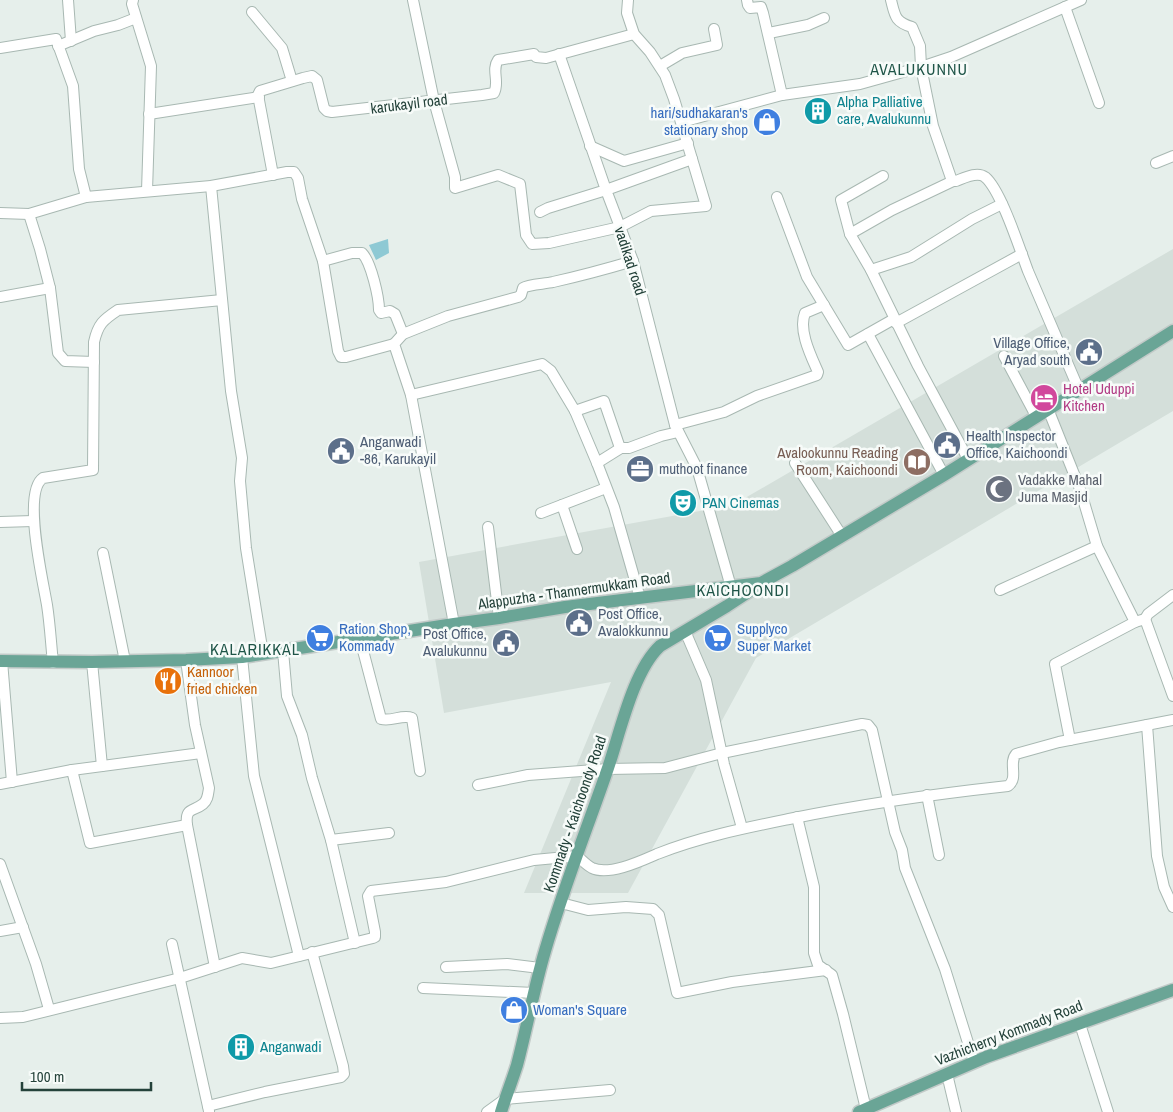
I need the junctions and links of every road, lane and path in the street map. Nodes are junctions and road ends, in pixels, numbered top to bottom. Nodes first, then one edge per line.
1 (68, 0) edge
2 (134, 0) edge
3 (412, 0) edge
4 (628, 0) edge
5 (747, 0) edge
6 (891, 0) edge
7 (1081, 0) edge
8 (1065, 6) junction
9 (252, 12) dead end
10 (136, 18) junction
11 (824, 18) dead end
12 (714, 30) dead end
13 (768, 33) junction
14 (634, 34) junction
15 (71, 41) junction
16 (58, 46) junction
17 (0, 48) edge
18 (559, 54) junction
19 (660, 66) junction
20 (921, 67) junction
21 (292, 81) junction
22 (782, 95) junction
23 (259, 97) junction
24 (434, 101) junction
25 (1099, 103) dead end
26 (149, 114) junction
27 (682, 122) junction
28 (688, 143) junction
29 (590, 146) junction
30 (1173, 156) edge
31 (692, 159) junction
32 (1156, 163) dead end
33 (273, 175) junction
34 (883, 176) dead end
35 (953, 181) junction
36 (211, 186) junction
37 (606, 190) junction
38 (147, 191) junction
39 (86, 197) junction
40 (776, 197) dead end
41 (1002, 204) junction
42 (540, 212) dead end
43 (0, 213) edge
44 (29, 214) junction
45 (620, 227) junction
46 (850, 234) junction
47 (1022, 254) junction
48 (323, 261) junction
49 (632, 261) junction
50 (871, 270) junction
51 (50, 288) junction
52 (0, 297) edge
53 (222, 300) junction
54 (824, 305) junction
55 (895, 321) junction
56 (1173, 330) edge
57 (404, 334) junction
58 (868, 334) junction
59 (394, 344) junction
60 (1004, 356) dead end
61 (94, 362) junction
62 (1079, 390) junction
63 (410, 395) junction
64 (1048, 409) junction
65 (575, 411) junction
66 (1036, 416) junction
67 (676, 428) junction
68 (622, 448) junction
69 (968, 459) junction
70 (597, 463) junction
71 (795, 463) dead end
72 (944, 475) junction
73 (606, 488) junction
74 (562, 505) junction
75 (541, 513) dead end
76 (33, 521) junction
77 (0, 522) edge
78 (488, 527) dead end
79 (842, 536) junction
80 (1097, 546) junction
81 (577, 548) dead end
82 (103, 553) dead end
83 (761, 583) junction
84 (731, 587) junction
85 (1000, 590) dead end
86 (1173, 595) edge
87 (640, 598) junction
88 (499, 618) junction
89 (1140, 621) junction
90 (454, 624) junction
91 (685, 631) junction
92 (360, 639) junction
93 (283, 652) junction
94 (263, 654) junction
95 (242, 657) junction
96 (186, 660) junction
97 (125, 661) junction
98 (1, 662) edge
99 (92, 662) junction
100 (53, 663) junction
101 (1173, 696) edge
102 (1173, 720) edge
103 (1147, 725) junction
104 (1070, 740) junction
105 (201, 753) junction
106 (722, 753) junction
107 (102, 766) junction
108 (608, 769) junction
109 (72, 770) junction
110 (420, 771) dead end
111 (12, 782) junction
112 (0, 784) edge
113 (478, 785) dead end
114 (927, 795) junction
115 (887, 801) junction
116 (797, 817) junction
117 (187, 825) junction
118 (742, 828) junction
119 (389, 832) dead end
120 (331, 840) junction
121 (939, 855) dead end
122 (577, 856) junction
123 (0, 864) edge
124 (561, 903) junction
125 (1173, 907) edge
126 (23, 927) junction
127 (0, 931) edge
128 (356, 943) junction
129 (172, 944) dead end
130 (312, 952) junction
131 (299, 956) junction
132 (214, 967) junction
133 (446, 967) dead end
134 (540, 968) junction
135 (826, 970) junction
136 (180, 978) junction
137 (422, 988) dead end
138 (1173, 990) edge
139 (534, 993) junction
140 (49, 1009) junction
141 (0, 1018) edge
142 (1080, 1024) junction
143 (974, 1062) junction
144 (947, 1074) junction
145 (610, 1090) dead end
146 (505, 1099) junction
147 (209, 1109) edge
148 (863, 1110) edge
149 (487, 1112) edge
150 (501, 1112) edge
151 (956, 1112) edge
152 (1108, 1112) edge

1 - 15 street
2 - 10 street
3 - 24 street
4 - 14 street
5 - 13 street
6 - 20 street
7 - 8 street
8 - 20 street
8 - 25 street
9 - 21 street
10 - 15 street
10 - 26 street
11 - 13 street
12 - 19 street
13 - 22 street
14 - 18 street, karukayil road
14 - 19 street
15 - 16 street
16 - 17 street
16 - 39 street
18 - 24 street, karukayil road
18 - 29 street, vadikad road
19 - 27 street
20 - 22 street
20 - 35 street
21 - 23 street, karukayil road
21 - 24 street, karukayil road
22 - 27 street
23 - 26 street
23 - 33 street
24 - 45 street
26 - 38 street
27 - 28 street
28 - 29 street
28 - 31 street
29 - 37 street, vadikad road
30 - 32 street
31 - 37 street
31 - 45 street
33 - 36 street
33 - 48 street
34 - 46 street
35 - 41 street
35 - 46 street
36 - 38 street
36 - 53 street
37 - 42 street
37 - 45 street, vadikad road
38 - 39 street
39 - 44 street
40 - 54 street
41 - 47 street
41 - 50 street
43 - 44 street
44 - 51 street
45 - 49 street, vadikad road
46 - 50 street
47 - 55 street
47 - 62 street
48 - 57 street
48 - 59 street
49 - 57 street
49 - 67 street, vadikad road
50 - 55 street
51 - 52 street
51 - 61 street
53 - 61 street
53 - 94 street
54 - 58 street
54 - 67 street
55 - 58 street
55 - 69 street
56 - 62 main road, Alappuzha - Thannermukkam Road
57 - 59 street
58 - 72 street
59 - 63 street
60 - 66 street
61 - 76 street
62 - 64 main road, Alappuzha - Thannermukkam Road
63 - 65 street
63 - 90 street
64 - 66 main road, Alappuzha - Thannermukkam Road
64 - 80 street
65 - 68 street
65 - 70 street
66 - 69 main road, Alappuzha - Thannermukkam Road
67 - 68 street
67 - 84 street, vadikad road
68 - 70 street
69 - 72 main road, Alappuzha - Thannermukkam Road
70 - 73 street
71 - 79 street
72 - 79 main road, Alappuzha - Thannermukkam Road
73 - 74 street
73 - 87 street
74 - 75 street
74 - 81 street
76 - 77 street
76 - 100 street
78 - 88 street
79 - 83 main road, Alappuzha - Thannermukkam Road
80 - 85 street
80 - 89 street
82 - 97 street
83 - 84 main road, Alappuzha - Thannermukkam Road
83 - 91 main road, Kommady - Kaichoondy Road
84 - 87 main road, Alappuzha - Thannermukkam Road
86 - 89 street
87 - 88 main road, Alappuzha - Thannermukkam Road
88 - 90 main road, Alappuzha - Thannermukkam Road
89 - 101 street
89 - 104 street
90 - 92 main road, Alappuzha - Thannermukkam Road
91 - 106 street
91 - 108 main road, Kommady - Kaichoondy Road
92 - 93 main road, Alappuzha - Thannermukkam Road
92 - 110 street
93 - 94 main road, Alappuzha - Thannermukkam Road
93 - 120 street
94 - 95 main road, Alappuzha - Thannermukkam Road
95 - 96 main road, Alappuzha - Thannermukkam Road
95 - 131 street
96 - 97 main road, Alappuzha - Thannermukkam Road
96 - 105 street
97 - 99 main road, Alappuzha - Thannermukkam Road
98 - 100 main road, Alappuzha - Thannermukkam Road
98 - 111 street
99 - 100 main road, Alappuzha - Thannermukkam Road
99 - 107 street
102 - 103 street
103 - 104 street
103 - 125 street
104 - 114 street
105 - 107 street
105 - 117 street
106 - 108 street
106 - 115 street
106 - 118 street
107 - 109 street
108 - 113 street
108 - 122 main road, Kommady - Kaichoondy Road
109 - 111 street
109 - 117 street
111 - 112 street
114 - 115 street
114 - 121 street
115 - 116 street
115 - 143 street
116 - 118 street
116 - 135 street
117 - 132 street
118 - 122 street
119 - 120 street
120 - 128 street
122 - 124 main road, Kommady - Kaichoondy Road
122 - 128 street
123 - 126 street
124 - 134 main road, Kommady - Kaichoondy Road
124 - 135 street
126 - 127 street
126 - 140 street
128 - 130 street
129 - 136 street
130 - 131 street
130 - 147 street
131 - 132 street
132 - 136 street
133 - 134 street
134 - 139 main road, Kommady - Kaichoondy Road
135 - 148 street
136 - 140 street
136 - 147 street
137 - 139 street
138 - 142 main road, Vazhicherry Kommady Road
139 - 146 main road, Kommady - Kaichoondy Road
140 - 141 street
142 - 143 main road, Vazhicherry Kommady Road
142 - 152 street
143 - 144 main road, Vazhicherry Kommady Road
144 - 148 main road, Vazhicherry Kommady Road
144 - 151 street
145 - 146 street
146 - 149 street
146 - 150 main road, Kommady - Kaichoondy Road

